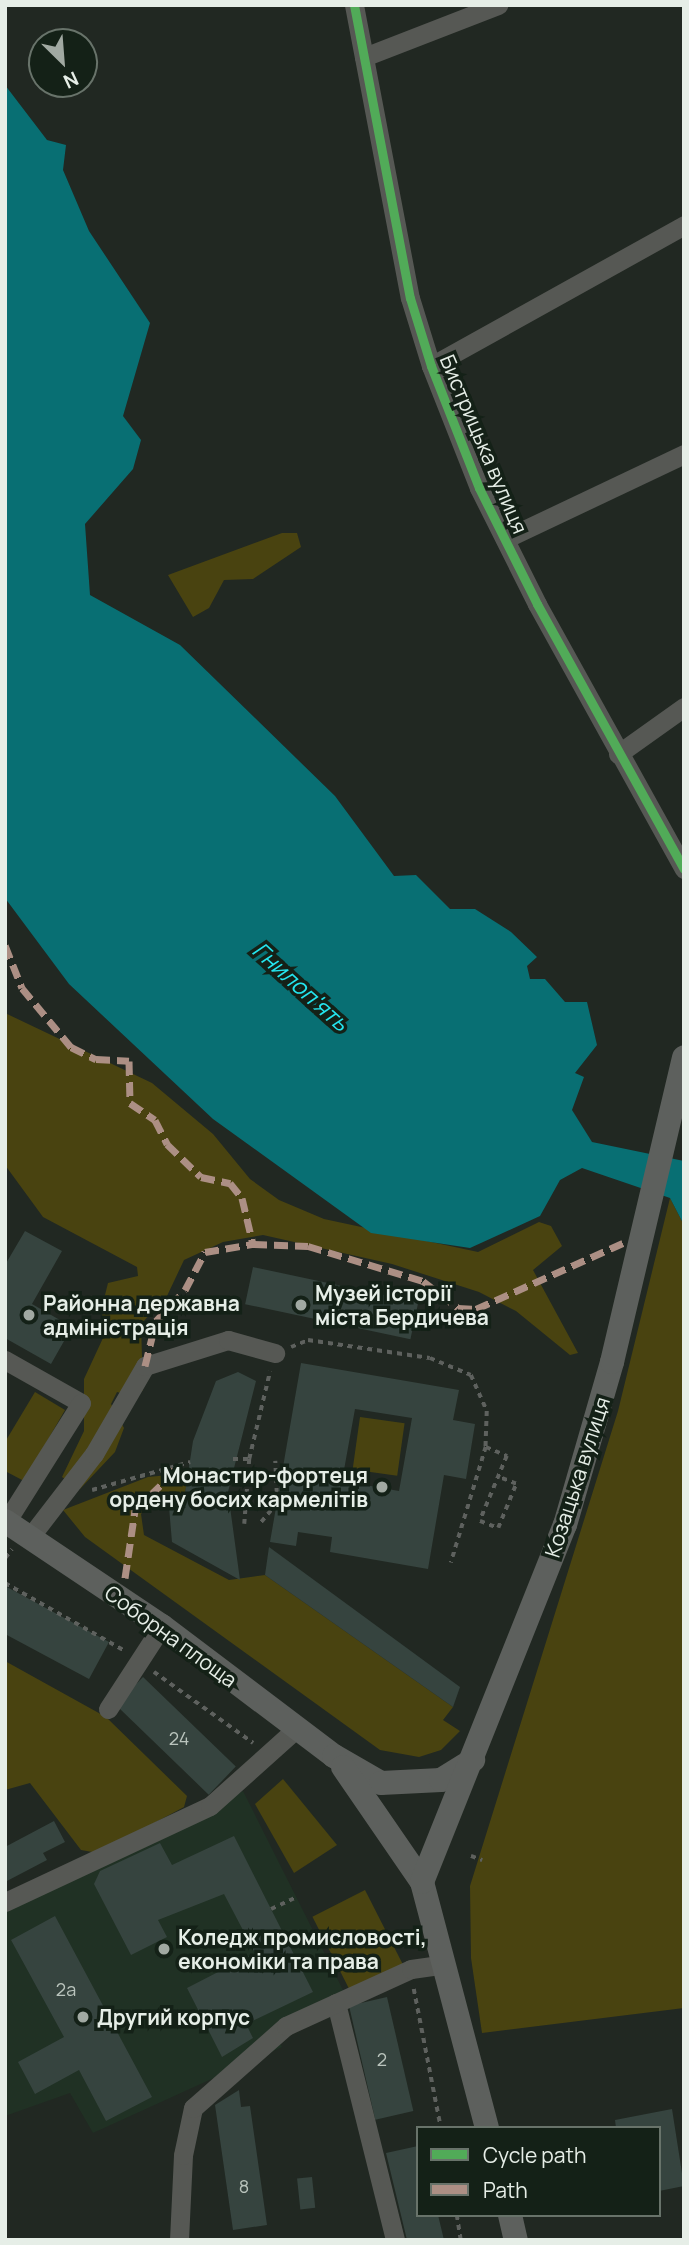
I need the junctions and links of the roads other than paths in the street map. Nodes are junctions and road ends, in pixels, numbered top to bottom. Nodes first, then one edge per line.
1 (354, 5) edge
2 (498, 5) edge
3 (364, 57) junction
4 (684, 225) edge
5 (431, 366) junction
6 (684, 454) edge
7 (505, 539) junction
8 (684, 707) edge
9 (618, 754) junction
10 (681, 860) edge
11 (684, 1057) edge
12 (275, 1353) road end
13 (5, 1360) edge
14 (6, 1521) edge
15 (30, 1537) junction
16 (162, 1626) junction
17 (108, 1709) dead end
18 (297, 1728) junction
19 (334, 1756) junction
20 (473, 1760) junction
21 (422, 1882) junction
22 (5, 1902) edge
23 (445, 1964) junction
24 (336, 2003) junction
25 (486, 2126) edge
26 (510, 2217) edge
27 (179, 2240) edge
28 (394, 2240) edge
29 (516, 2240) edge

1 - 3 street, Бистрицька вулиця
2 - 3 street
3 - 5 street, Бистрицька вулиця
4 - 5 street
5 - 7 street, Бистрицька вулиця
6 - 7 street
7 - 9 street, Бистрицька вулиця
8 - 9 street
9 - 10 street, Бистрицька вулиця
11 - 20 main road, Козацька вулиця
12 - 15 street
13 - 14 street
14 - 15 main road, Соборна площа
15 - 16 main road, Соборна площа
16 - 17 street
16 - 18 main road, Соборна площа
18 - 19 main road, Соборна площа
18 - 22 street
19 - 20 main road, Соборна площа
19 - 21 main road, Соборна площа
20 - 21 main road, Козацька вулиця
21 - 23 main road, Соборна площа
23 - 24 street
23 - 25 main road, Соборна площа
24 - 27 street
24 - 28 street
26 - 29 main road

